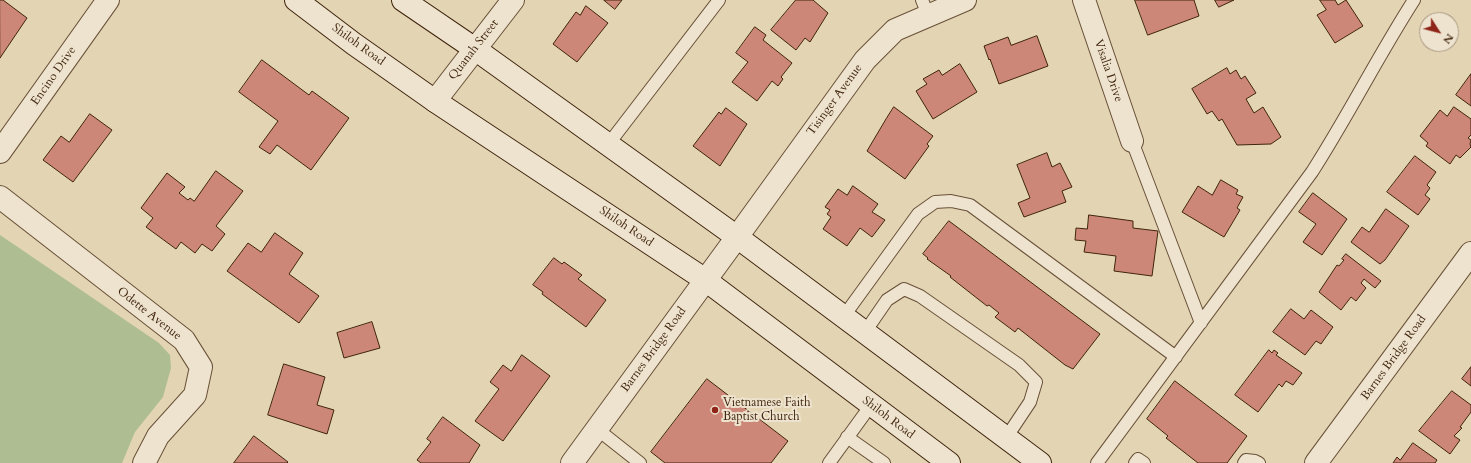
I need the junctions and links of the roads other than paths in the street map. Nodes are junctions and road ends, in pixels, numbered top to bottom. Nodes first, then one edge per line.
1 (108, 0) edge
2 (296, 0) edge
3 (403, 0) edge
4 (513, 0) edge
5 (719, 0) edge
6 (965, 0) edge
7 (1084, 0) edge
8 (1414, 0) edge
9 (925, 8) edge
10 (475, 49) junction
11 (435, 101) junction
12 (1132, 142) joint
13 (607, 146) junction
14 (0, 152) edge
15 (0, 197) edge
16 (736, 237) junction
17 (1471, 253) edge
18 (704, 280) junction
19 (844, 316) junction
20 (1201, 323) junction
21 (865, 332) junction
22 (1176, 357) junction
23 (871, 405) junction
24 (597, 429) junction
25 (848, 436) junction
26 (1006, 438) junction
27 (144, 463) edge
28 (572, 463) edge
29 (640, 463) edge
30 (829, 463) edge
31 (884, 463) edge
32 (949, 463) edge
33 (1040, 463) edge
34 (1097, 463) edge
35 (1135, 463) edge
36 (1144, 463) edge
37 (1244, 463) edge
38 (1259, 463) edge
39 (1316, 463) edge

1 - 14 street, Encino Drive
2 - 11 street, Shiloh Road
3 - 10 street
4 - 10 street, Quanah Street
5 - 13 lane
6 - 9 street, Tisinger Avenue
7 - 12 street, Visalia Drive
8 - 20 lane
9 - 16 street, Tisinger Avenue
10 - 11 street, Quanah Street
10 - 13 street
11 - 18 street, Shiloh Road
12 - 20 lane
13 - 16 street
15 - 27 street, Odette Avenue
16 - 18 street, Barnes Bridge Road
16 - 19 street
17 - 39 street, Barnes Bridge Road
18 - 23 street, Shiloh Road
18 - 24 street, Barnes Bridge Road
19 - 21 street
19 - 22 lane
20 - 22 lane
21 - 26 street
21 - 26 lane
22 - 34 lane
23 - 25 lane
23 - 32 street, Shiloh Road
24 - 28 street, Barnes Bridge Road
24 - 29 lane
25 - 30 lane
25 - 31 lane
26 - 33 street
35 - 36 lane
37 - 38 lane

